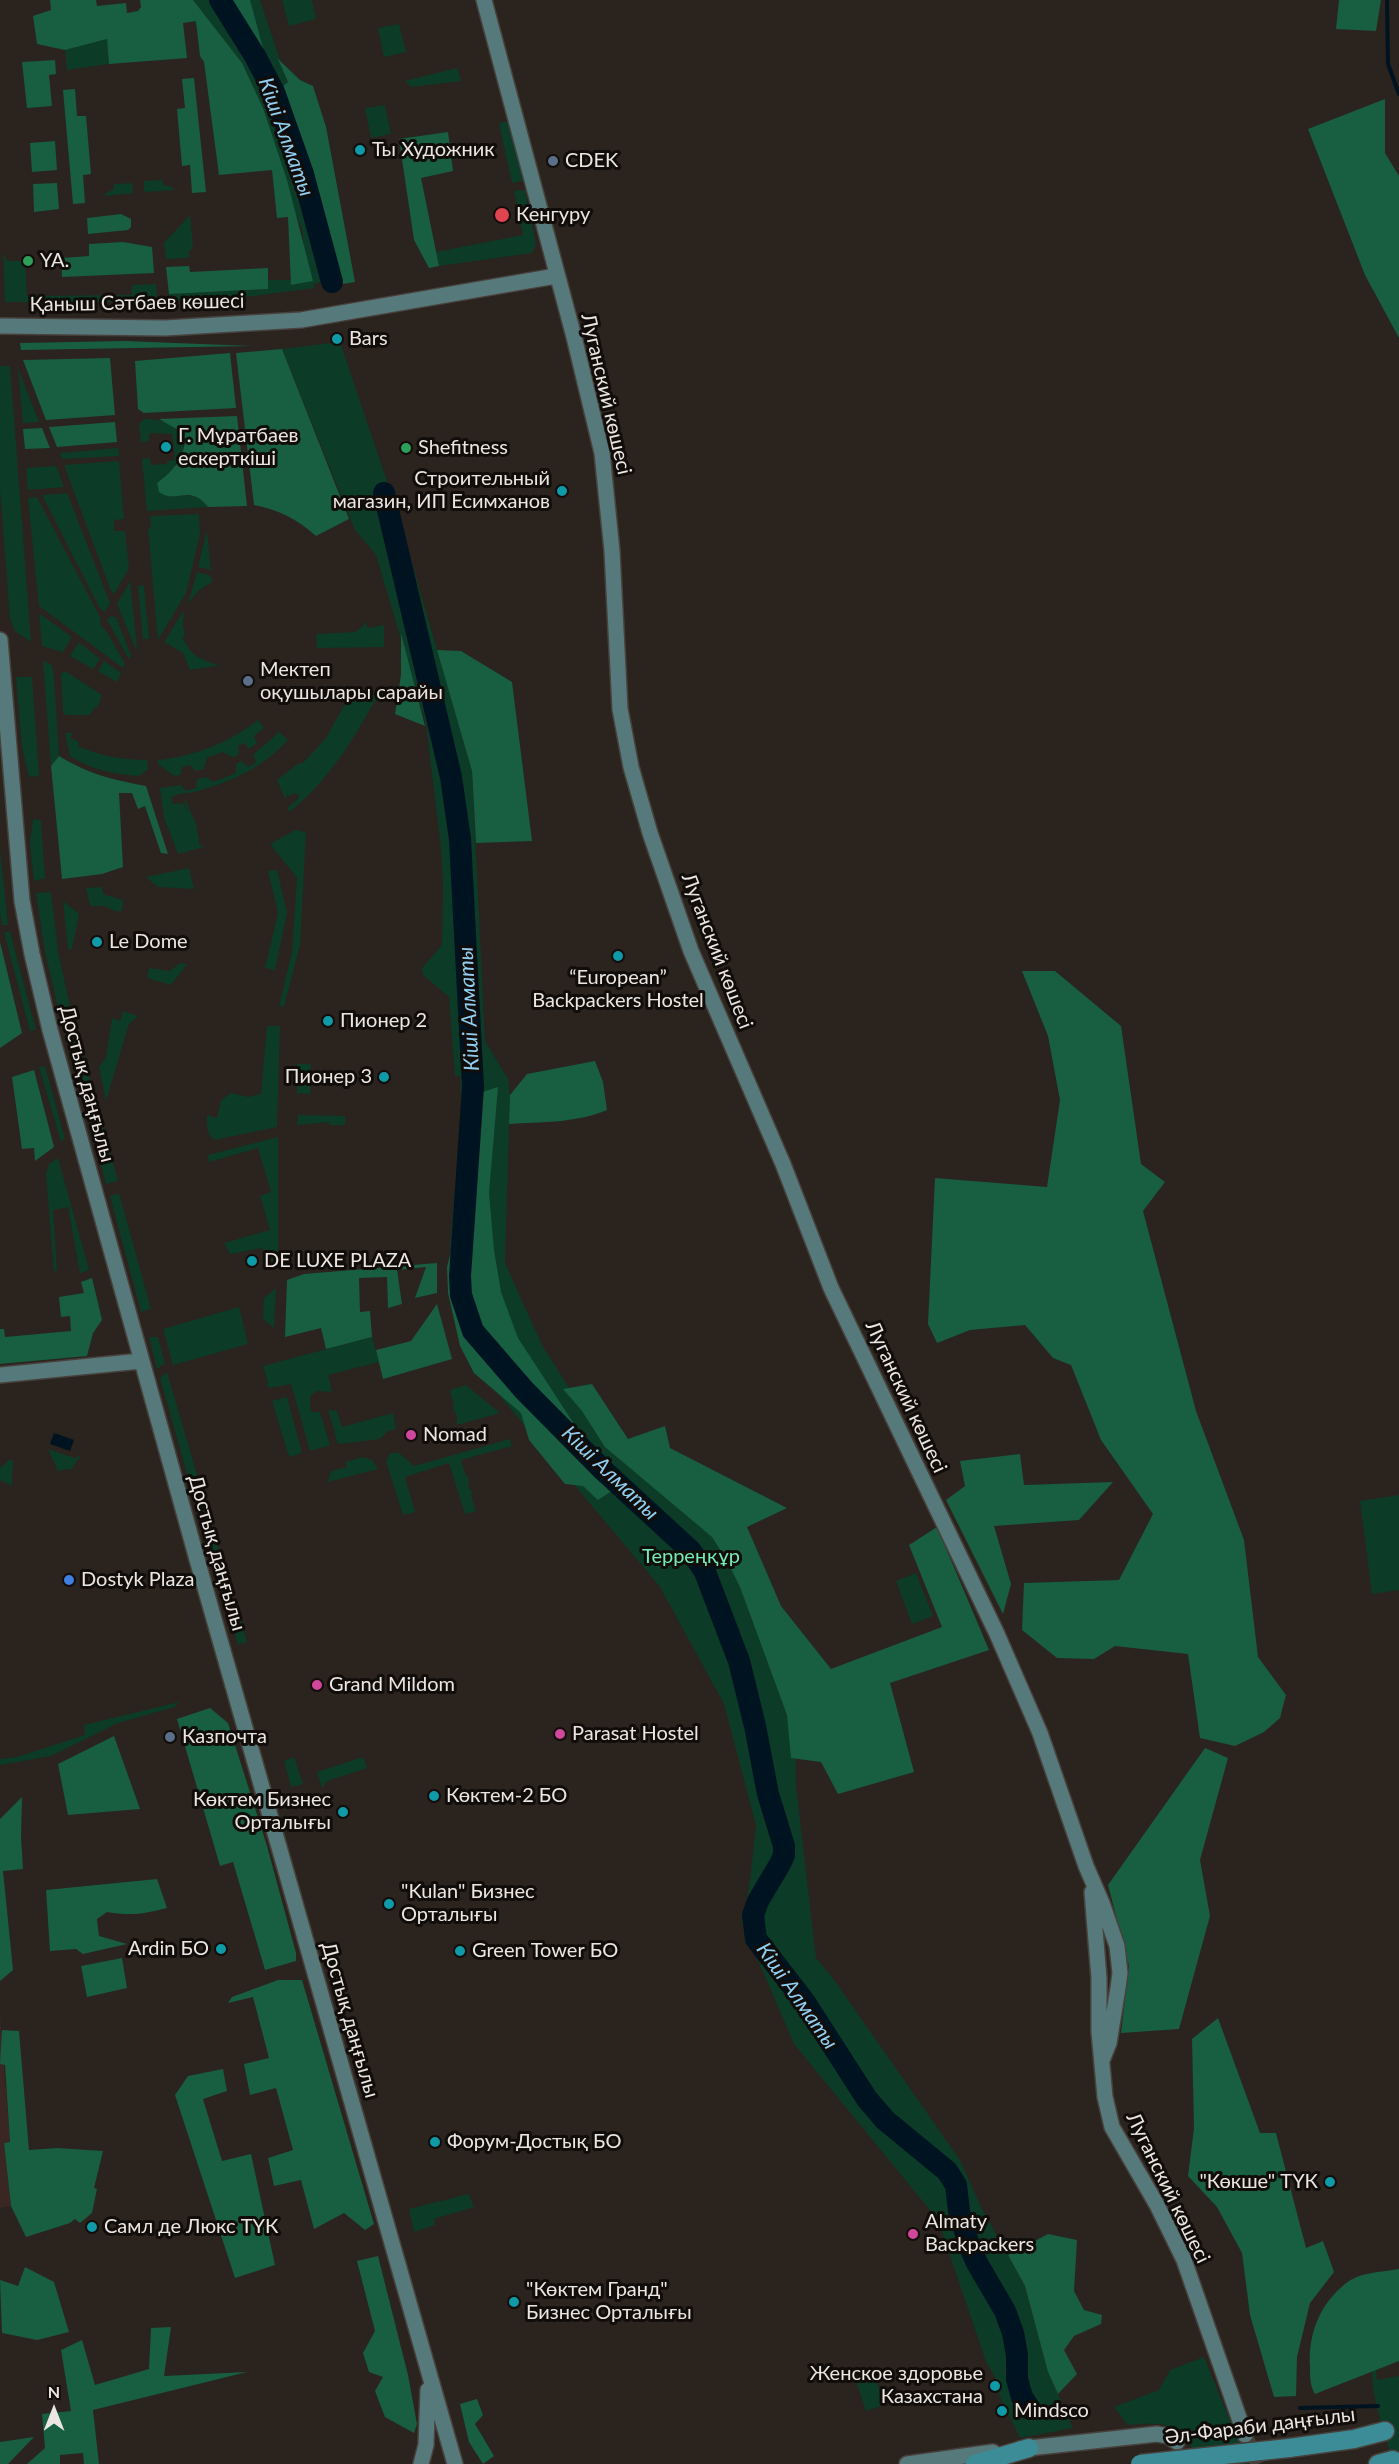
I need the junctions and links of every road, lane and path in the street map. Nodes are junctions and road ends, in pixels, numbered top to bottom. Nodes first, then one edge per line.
1 (484, 0) edge
2 (556, 276) junction
3 (0, 326) edge
4 (0, 640) edge
5 (141, 1360) junction
6 (0, 1375) edge
7 (426, 2363) junction
8 (1384, 2431) dead end
9 (446, 2433) junction
10 (1245, 2435) tunnel mouth
11 (1177, 2442) dead end
12 (1029, 2448) junction
13 (421, 2464) edge
14 (455, 2464) edge
15 (466, 2464) edge
16 (907, 2464) edge
17 (975, 2464) edge
18 (1140, 2464) edge

1 - 2 street, Луганский көшесі
2 - 3 street, Қаныш Сәтбаев көшесі
2 - 10 street, Луганский көшесі
4 - 5 street, Достық даңғылы
5 - 6 street
5 - 7 street, Достық даңғылы
7 - 9 street, Достық даңғылы
7 - 13 street
8 - 18 main road, Әл-Фараби даңғылы, bridge
9 - 14 street, Достық даңғылы
9 - 15 street
11 - 12 street
12 - 16 street
12 - 17 main road

